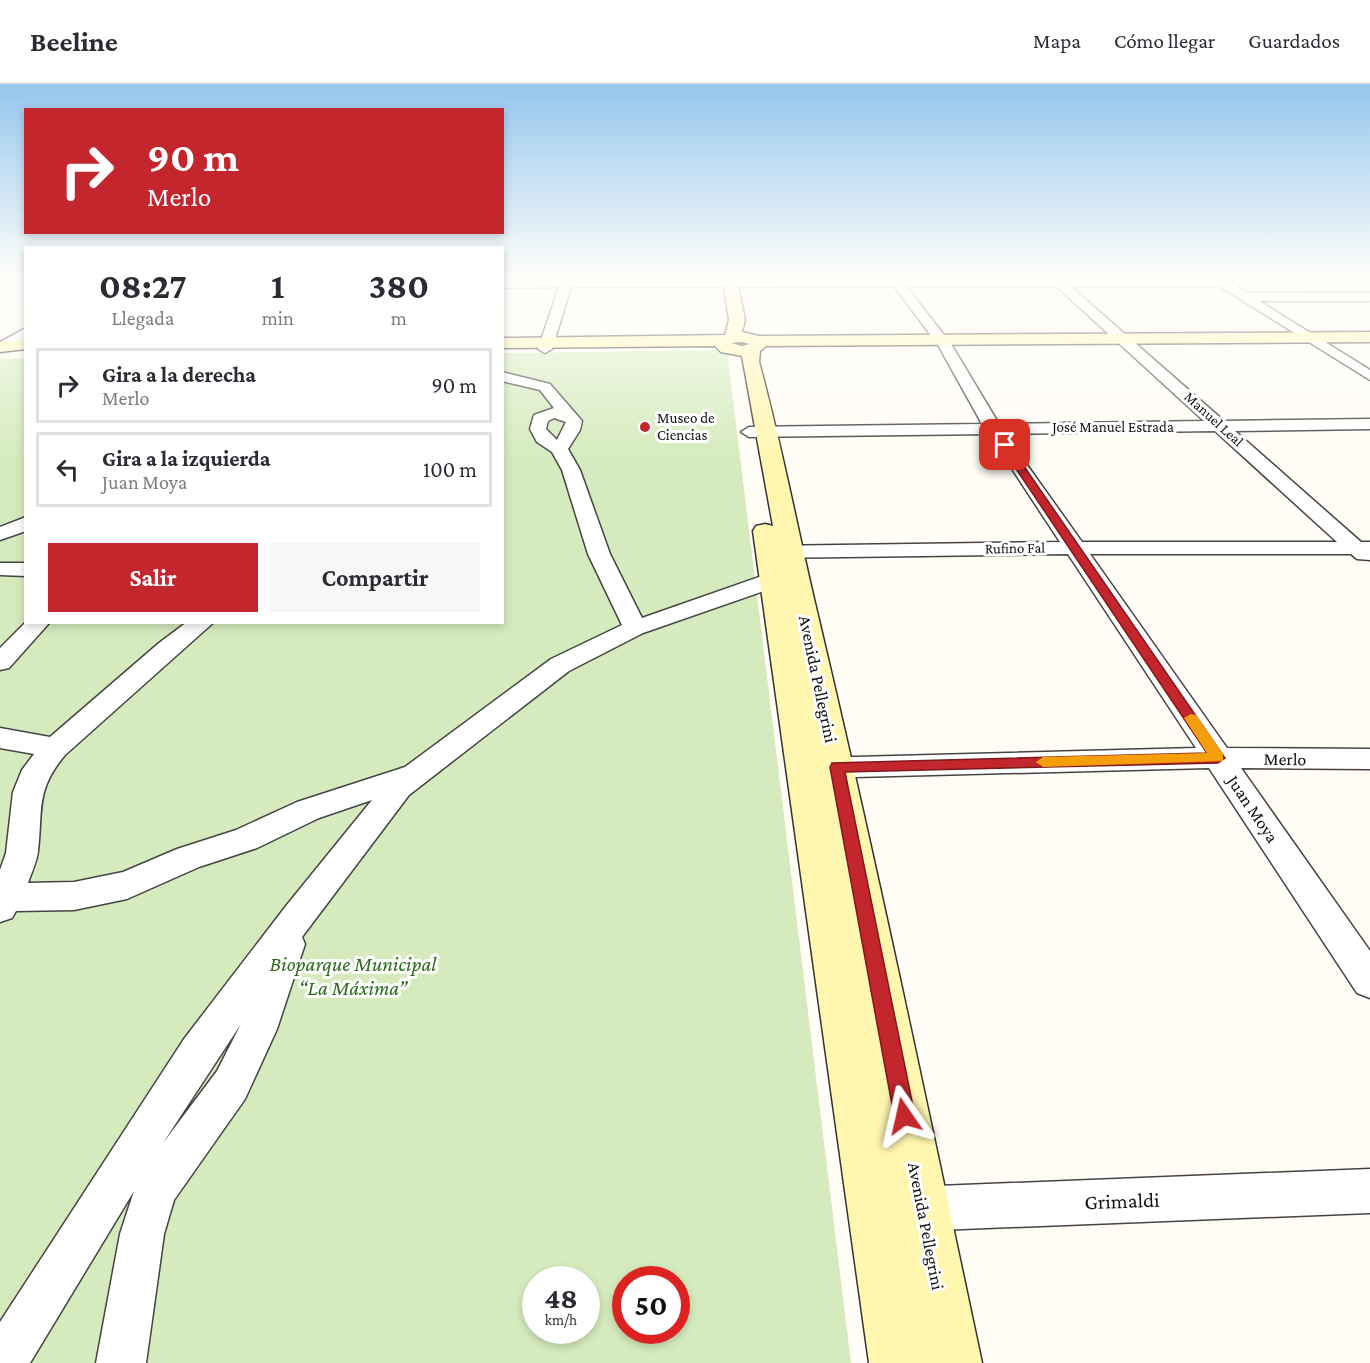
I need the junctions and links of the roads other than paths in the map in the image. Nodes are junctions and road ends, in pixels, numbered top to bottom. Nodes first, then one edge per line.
1 (548, 340) edge
2 (1125, 340) junction
3 (1331, 340) edge
4 (741, 341) junction
5 (941, 341) junction
6 (1312, 341) junction
7 (504, 343) edge
8 (1370, 343) edge
9 (24, 344) edge
10 (546, 346) junction
11 (0, 347) edge
12 (504, 349) edge
13 (24, 350) edge
14 (1370, 376) edge
15 (504, 377) edge
16 (567, 414) junction
17 (1370, 424) edge
18 (1222, 427) junction
19 (993, 428) junction
20 (758, 431) junction
21 (559, 449) junction
22 (24, 524) edge
23 (0, 534) edge
24 (1074, 548) junction
25 (1366, 552) edge
26 (777, 561) junction
27 (0, 569) edge
28 (24, 570) edge
29 (37, 624) edge
30 (200, 624) edge
31 (636, 628) junction
32 (0, 662) edge
33 (0, 738) edge
34 (55, 748) junction
35 (1218, 758) junction
36 (1370, 759) edge
37 (820, 768) junction
38 (415, 775) junction
39 (4, 903) edge
40 (298, 916) junction
41 (1370, 981) edge
42 (1370, 1191) edge
43 (874, 1206) junction
44 (922, 1209) junction
45 (3, 1363) edge
46 (121, 1363) edge
47 (899, 1363) edge
48 (952, 1363) edge

1 - 10 street
2 - 5 main road
2 - 6 main road
2 - 18 street, Manuel Leal
3 - 6 main road
4 - 5 main road
4 - 10 main road
4 - 20 main road, Avenida Pellegrini
5 - 19 street, Juan Moya
6 - 8 main road
6 - 14 street
7 - 10 main road
9 - 11 main road
10 - 12 main road
11 - 13 main road
15 - 16 street
16 - 21 street
16 - 21 street
17 - 18 street, José Manuel Estrada
18 - 19 street, José Manuel Estrada
18 - 25 street, Manuel Leal
19 - 20 street, José Manuel Estrada
19 - 24 street, Juan Moya
20 - 26 main road, Avenida Pellegrini
21 - 31 street
22 - 23 street
24 - 25 street, Rufino Fal
24 - 26 street, Rufino Fal
24 - 35 street, Juan Moya
26 - 31 street, Rufino Fal
26 - 37 main road, Avenida Pellegrini
27 - 28 street
29 - 32 street
30 - 34 street
31 - 38 street, Rufino Fal
33 - 34 street
34 - 39 street
35 - 36 street, Merlo
35 - 37 street, Merlo
35 - 41 street, Juan Moya
37 - 43 main road, Avenida Pellegrini
37 - 44 main road, Avenida Pellegrini
38 - 39 street
38 - 40 street
40 - 45 street
40 - 46 street
42 - 44 street, Grimaldi
43 - 44 street, Grimaldi
43 - 47 main road, Avenida Pellegrini
44 - 48 main road, Avenida Pellegrini

